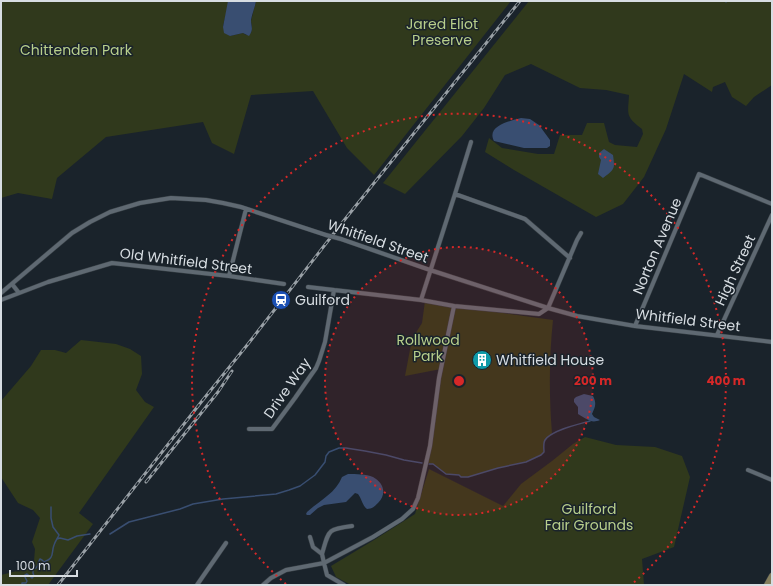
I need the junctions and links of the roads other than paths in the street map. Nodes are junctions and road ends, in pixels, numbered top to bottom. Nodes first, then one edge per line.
1 (471, 142) dead end
2 (455, 194) junction
3 (772, 204) edge
4 (246, 209) junction
5 (772, 215) edge
6 (581, 233) dead end
7 (570, 258) junction
8 (430, 270) junction
9 (229, 276) junction
10 (12, 284) junction
11 (284, 284) dead end
12 (308, 287) dead end
13 (334, 290) junction
14 (1, 293) edge
15 (19, 293) junction
16 (1, 300) edge
17 (421, 300) junction
18 (454, 306) junction
19 (548, 308) junction
20 (635, 326) junction
21 (717, 335) junction
22 (772, 342) edge
23 (249, 429) dead end
24 (748, 470) dead end
25 (772, 480) edge
26 (352, 526) dead end
27 (310, 537) dead end
28 (226, 543) dead end
29 (322, 554) junction
30 (324, 563) junction
31 (772, 576) edge
32 (197, 585) edge
33 (263, 585) edge
34 (344, 585) edge
35 (767, 585) edge

1 - 2 street
2 - 7 street
2 - 8 street
3 - 20 street, Norton Avenue
4 - 8 street, Whitfield Street, bridge
4 - 9 street
4 - 10 street, Whitfield Street
5 - 21 street, High Street
6 - 7 street
7 - 19 street
8 - 17 street
8 - 19 street, Whitfield Street
9 - 11 street, Old Whitfield Street
9 - 15 street, Old Whitfield Street
10 - 14 street, Whitfield Street
10 - 15 street
12 - 13 street
13 - 17 street
13 - 23 street, Drive Way
15 - 16 street, Old Whitfield Street
17 - 18 street
18 - 19 street
18 - 30 street
19 - 20 street, Whitfield Street
20 - 21 street, Whitfield Street
21 - 22 street, Whitfield Street
24 - 25 street
26 - 29 street
27 - 29 street
28 - 32 street
29 - 30 street
30 - 33 street
30 - 34 street
31 - 35 main road

